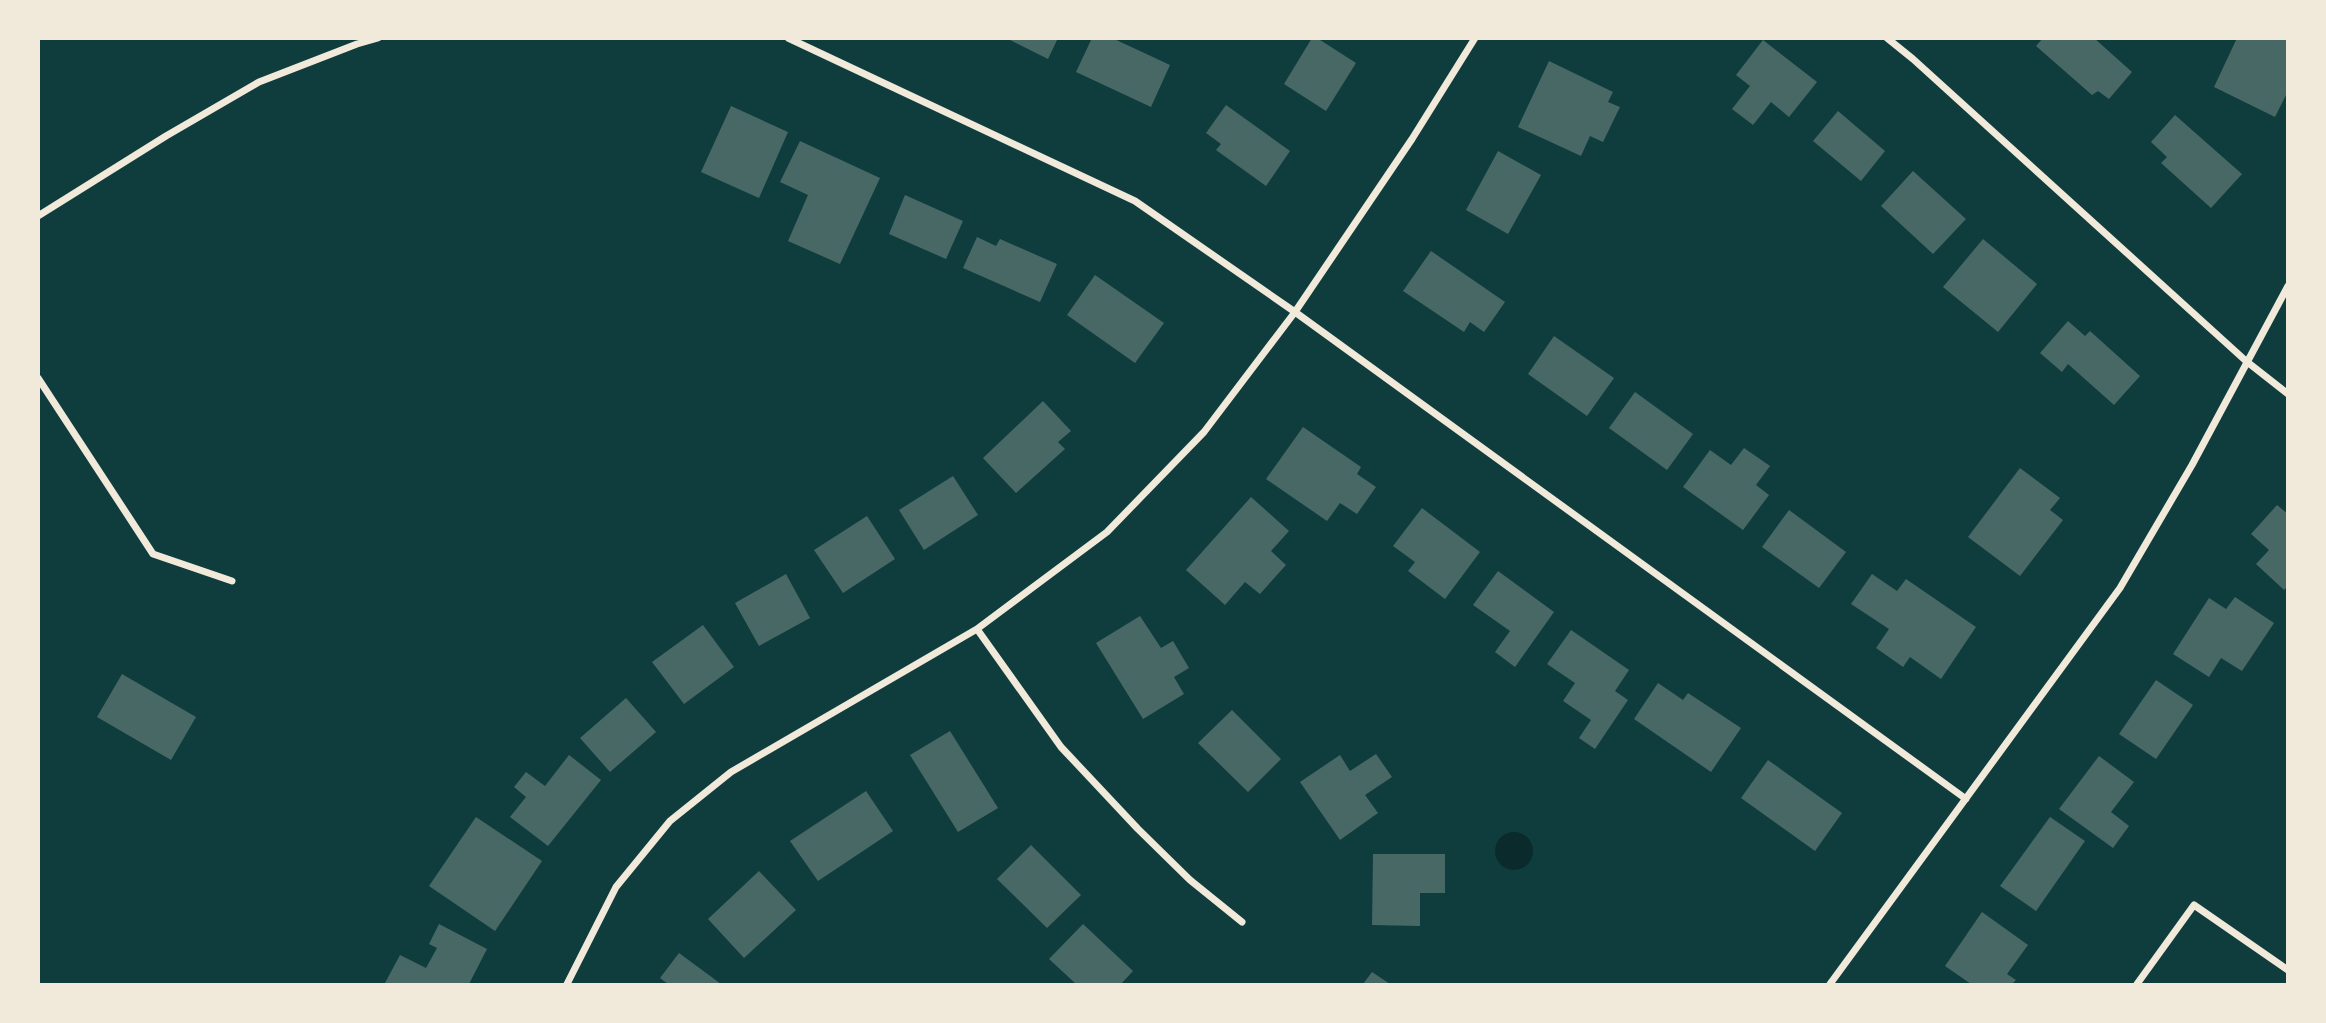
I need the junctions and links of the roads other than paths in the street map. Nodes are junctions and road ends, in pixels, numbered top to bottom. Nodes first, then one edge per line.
1 (378, 38) edge
2 (789, 38) edge
3 (1475, 38) edge
4 (1887, 38) edge
5 (38, 216) edge
6 (2287, 286) edge
7 (1295, 312) junction
8 (2246, 361) junction
9 (38, 378) edge
10 (2287, 394) edge
11 (232, 581) dead end
12 (977, 629) junction
13 (1966, 799) junction
14 (1242, 922) dead end
15 (2287, 971) edge
16 (567, 985) edge
17 (1830, 985) edge
18 (2137, 985) edge

1 - 5 street
2 - 7 street
3 - 7 street
4 - 8 street
6 - 8 street
7 - 12 street
7 - 13 street
8 - 10 street
8 - 13 street
9 - 11 street
12 - 14 street
12 - 16 street
13 - 17 street
15 - 18 street

